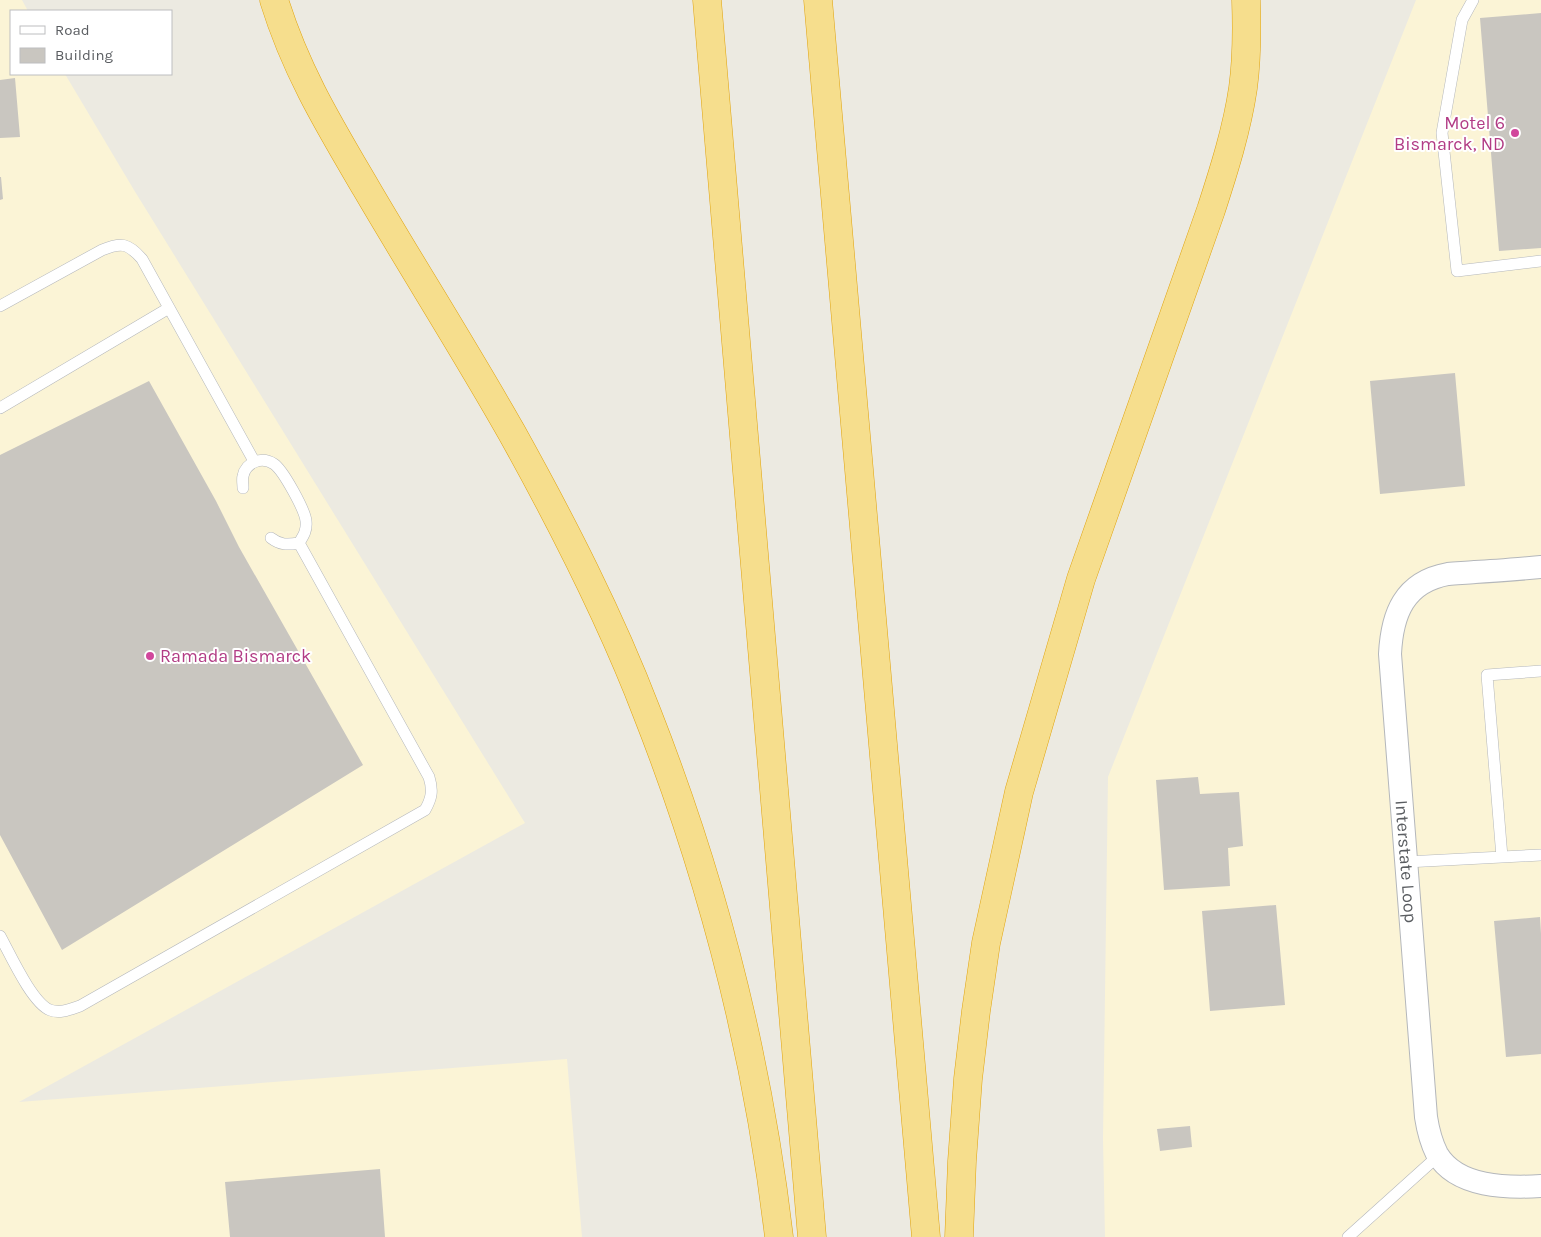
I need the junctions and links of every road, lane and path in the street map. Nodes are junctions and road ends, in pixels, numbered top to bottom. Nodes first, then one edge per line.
1 (274, 0) edge
2 (707, 0) edge
3 (818, 0) edge
4 (1246, 0) edge
5 (1473, 0) edge
6 (1541, 262) edge
7 (0, 306) edge
8 (169, 308) junction
9 (0, 408) edge
10 (254, 461) junction
11 (244, 488) dead end
12 (271, 538) dead end
13 (299, 542) junction
14 (1541, 567) edge
15 (1541, 671) edge
16 (1541, 854) edge
17 (1502, 857) junction
18 (1406, 862) junction
19 (0, 936) edge
20 (1438, 1156) junction
21 (1541, 1186) edge
22 (779, 1237) edge
23 (812, 1237) edge
24 (926, 1237) edge
25 (959, 1237) edge
26 (1348, 1237) edge

1 - 22 highway
2 - 23 highway
3 - 24 highway
4 - 25 highway
5 - 6 lane
7 - 8 lane
8 - 9 lane
8 - 10 lane
10 - 11 lane
10 - 13 lane
12 - 13 lane
13 - 19 lane
14 - 18 street, Interstate Loop
15 - 17 lane
16 - 17 lane
17 - 18 lane
18 - 20 street, Interstate Loop
20 - 21 street, Interstate Loop
20 - 26 lane

